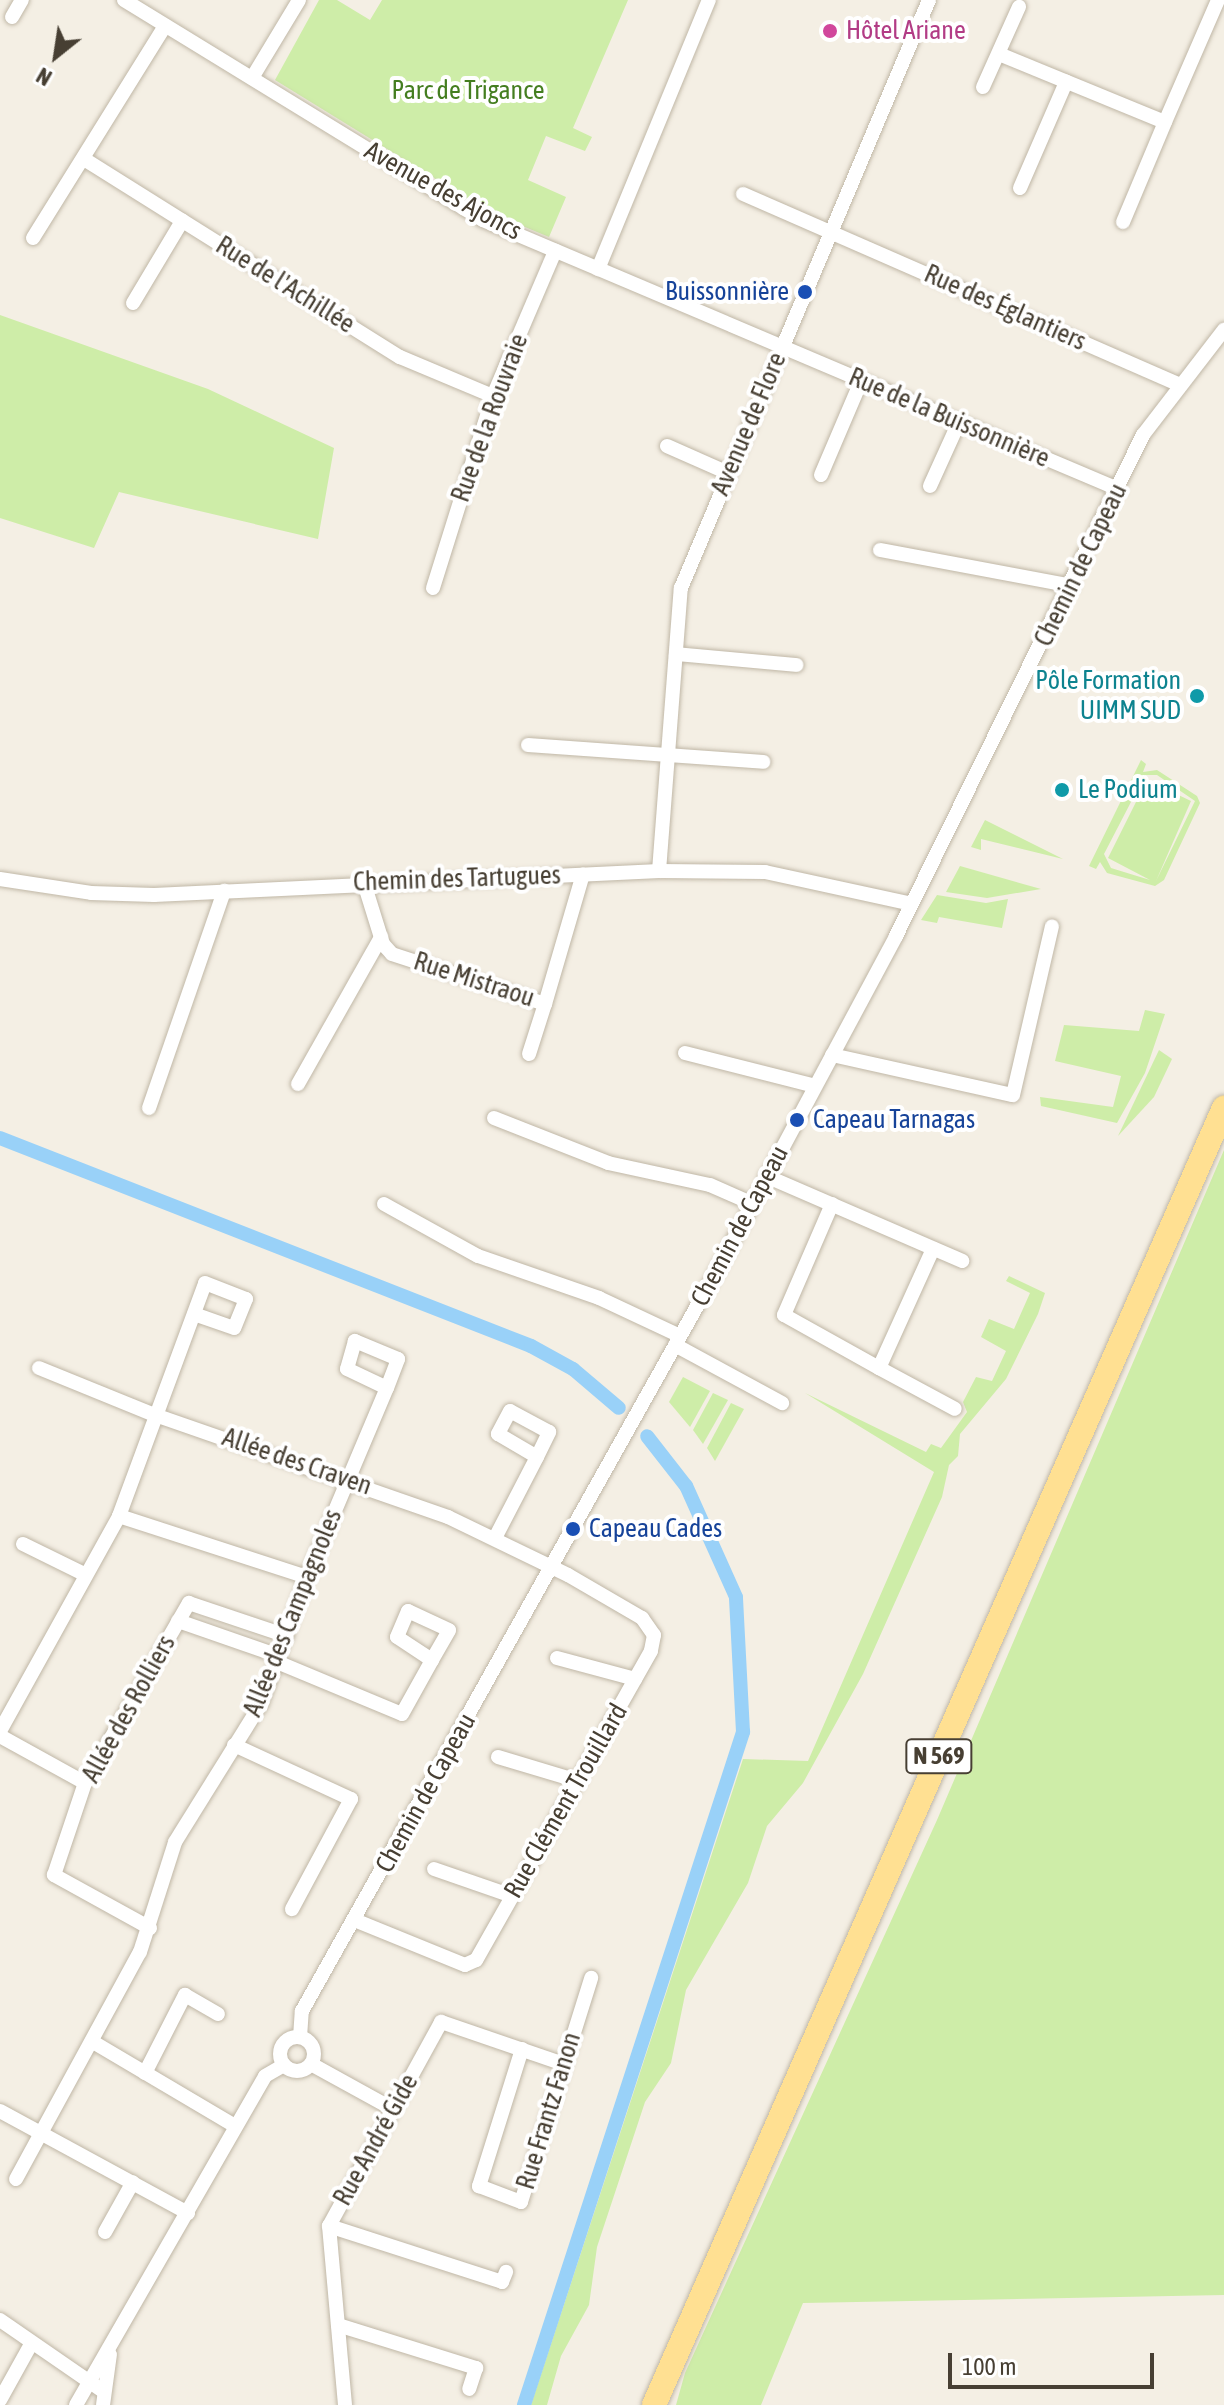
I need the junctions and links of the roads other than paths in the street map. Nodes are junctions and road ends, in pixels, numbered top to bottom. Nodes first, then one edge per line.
1 (22, 0) edge
2 (124, 0) edge
3 (299, 0) edge
4 (709, 0) edge
5 (929, 0) edge
6 (1218, 0) edge
7 (1224, 2) edge
8 (1019, 7) dead end
9 (12, 17) dead end
10 (165, 26) junction
11 (999, 54) junction
12 (252, 78) junction
13 (1066, 82) junction
14 (983, 87) dead end
15 (1165, 122) junction
16 (84, 159) junction
17 (1020, 188) dead end
18 (743, 194) dead end
19 (182, 221) junction
20 (1123, 222) dead end
21 (832, 232) junction
22 (33, 238) dead end
23 (555, 251) junction
24 (598, 269) junction
25 (133, 303) dead end
26 (1224, 330) edge
27 (781, 347) junction
28 (861, 381) junction
29 (1178, 384) junction
30 (493, 396) junction
31 (959, 422) junction
32 (667, 446) dead end
33 (728, 473) junction
34 (821, 475) dead end
35 (930, 486) dead end
36 (1118, 489) junction
37 (880, 550) dead end
38 (1072, 586) junction
39 (433, 588) dead end
40 (676, 654) junction
41 (796, 665) dead end
42 (528, 745) dead end
43 (668, 756) junction
44 (763, 762) dead end
45 (659, 871) junction
46 (583, 874) junction
47 (0, 879) edge
48 (364, 883) junction
49 (224, 891) junction
50 (912, 904) junction
51 (1052, 926) dead end
52 (381, 937) junction
53 (545, 1004) junction
54 (685, 1053) dead end
55 (529, 1054) dead end
56 (832, 1055) junction
57 (298, 1084) dead end
58 (815, 1086) junction
59 (149, 1108) dead end
60 (1224, 1108) edge
61 (494, 1118) dead end
62 (766, 1176) junction
63 (751, 1203) junction
64 (384, 1204) dead end
65 (832, 1204) junction
66 (933, 1249) junction
67 (962, 1261) dead end
68 (194, 1314) dead end
69 (677, 1341) junction
70 (39, 1368) dead end
71 (879, 1368) junction
72 (387, 1388) dead end
73 (782, 1403) dead end
74 (955, 1409) dead end
75 (155, 1415) junction
76 (537, 1457) dead end
77 (349, 1478) junction
78 (119, 1516) junction
79 (495, 1538) junction
80 (23, 1544) dead end
81 (550, 1567) junction
82 (86, 1575) junction
83 (307, 1577) junction
84 (178, 1621) junction
85 (287, 1636) junction
86 (557, 1658) dead end
87 (278, 1659) junction
88 (432, 1660) dead end
89 (635, 1679) junction
90 (0, 1734) edge
91 (234, 1745) junction
92 (498, 1757) dead end
93 (578, 1781) junction
94 (85, 1783) junction
95 (434, 1869) dead end
96 (512, 1896) junction
97 (292, 1909) dead end
98 (354, 1920) junction
99 (150, 1928) junction
100 (591, 1978) dead end
101 (218, 2014) dead end
102 (300, 2037) junction
103 (93, 2042) junction
104 (522, 2049) junction
105 (311, 2064) junction
106 (564, 2064) junction
107 (284, 2065) junction
108 (145, 2073) junction
109 (393, 2109) junction
110 (0, 2111) edge
111 (235, 2126) junction
112 (45, 2131) junction
113 (16, 2179) dead end
114 (133, 2182) junction
115 (188, 2213) junction
116 (329, 2226) junction
117 (105, 2232) dead end
118 (506, 2272) dead end
119 (0, 2320) edge
120 (338, 2325) junction
121 (114, 2339) junction
122 (31, 2344) junction
123 (88, 2382) junction
124 (469, 2389) dead end
125 (103, 2398) edge
126 (0, 2400) edge
127 (76, 2405) edge
128 (345, 2405) edge
129 (654, 2405) edge

1 - 9 street
2 - 10 street, Avenue des Ajoncs
3 - 12 street
4 - 24 street
5 - 21 street, Avenue de Flore
6 - 7 street
6 - 15 street
8 - 11 street
10 - 12 street, Avenue des Ajoncs
10 - 16 street
11 - 13 street
11 - 14 street
12 - 23 street, Avenue des Ajoncs
13 - 15 street
13 - 17 street
15 - 20 street
16 - 19 street, Rue de l'Achillée
16 - 22 street
18 - 21 street, Rue des Églantiers
19 - 25 street
19 - 30 street, Rue de l'Achillée
21 - 27 street, Avenue de Flore
21 - 29 street, Rue des Églantiers
23 - 24 street, Avenue des Ajoncs
23 - 30 street, Rue de la Rouvraie
24 - 27 street, Avenue des Ajoncs
26 - 29 street, Chemin de Capeau
27 - 28 street, Rue de la Buissonnière
27 - 33 street, Avenue de Flore
28 - 31 street, Rue de la Buissonnière
28 - 34 street
29 - 36 street, Chemin de Capeau
30 - 39 street, Rue de la Rouvraie
31 - 35 street
31 - 36 street, Rue de la Buissonnière
32 - 33 street
33 - 40 street, Avenue de Flore
36 - 38 street, Chemin de Capeau
37 - 38 street
38 - 50 street, Chemin de Capeau
40 - 41 street
40 - 43 street, Avenue de Flore
42 - 43 street
43 - 44 street
43 - 45 street, Avenue de Flore
45 - 46 street, Chemin des Tartugues
45 - 50 street, Chemin des Tartugues
46 - 48 street, Chemin des Tartugues
46 - 53 street, Rue Mistraou
47 - 49 street, Chemin des Tartugues
48 - 49 street, Chemin des Tartugues
48 - 52 street
49 - 59 street
50 - 56 street, Chemin de Capeau
51 - 56 street
52 - 53 street, Rue Mistraou
52 - 57 street
53 - 55 street
54 - 58 street
56 - 58 street, Chemin de Capeau
58 - 62 street, Chemin de Capeau
60 - 129 main road, N 569
61 - 63 street
62 - 63 street, Chemin de Capeau
62 - 65 street
63 - 69 street, Chemin de Capeau
64 - 69 street
65 - 66 street
65 - 71 street
66 - 67 street
66 - 71 street
68 - 75 street
69 - 73 street
69 - 81 street, Chemin de Capeau
70 - 75 street, Allée des Craven
71 - 74 street
72 - 77 street, Allée des Campagnoles
75 - 77 street, Allée des Craven
75 - 78 street
76 - 79 street
77 - 79 street, Allée des Craven
77 - 83 street, Allée des Campagnoles
78 - 82 street
78 - 83 street
79 - 81 street, Allée des Craven
80 - 82 street
81 - 89 street, Rue Clément Trouillard
81 - 98 street, Chemin de Capeau
82 - 90 street
83 - 85 street, Allée des Campagnoles
84 - 85 street, Allée des Rolliers
84 - 87 street, Allée des Rolliers
84 - 94 street, Allée des Rolliers
85 - 87 street, Allée des Campagnoles
86 - 89 street
87 - 88 street, Allée des Rolliers
87 - 91 street, Allée des Campagnoles
89 - 93 street, Rue Clément Trouillard
90 - 94 street
91 - 97 street
91 - 99 street, Allée des Campagnoles
92 - 93 street
93 - 96 street, Rue Clément Trouillard
94 - 99 street, Allée des Rolliers
95 - 96 street
96 - 98 street, Rue Clément Trouillard
98 - 102 street, Chemin de Capeau
99 - 103 street, Allée des Campagnoles
100 - 106 street, Rue Frantz Fanon
101 - 108 street
102 - 105 street
102 - 107 street
103 - 108 street
103 - 112 street, Allée des Campagnoles
104 - 106 street
104 - 106 street, Rue Frantz Fanon
104 - 109 street, Rue André Gide
105 - 107 street
105 - 109 street
107 - 111 street
108 - 111 street
109 - 116 street, Rue André Gide
110 - 112 street
111 - 115 street
112 - 113 street, Allée des Campagnoles
112 - 114 street
114 - 115 street
114 - 117 street
115 - 121 street
116 - 118 street
116 - 120 street, Rue André Gide
119 - 122 street
120 - 124 street
120 - 128 street, Rue André Gide
121 - 123 street
121 - 125 street
122 - 123 street
122 - 126 street
123 - 125 street
123 - 127 street

